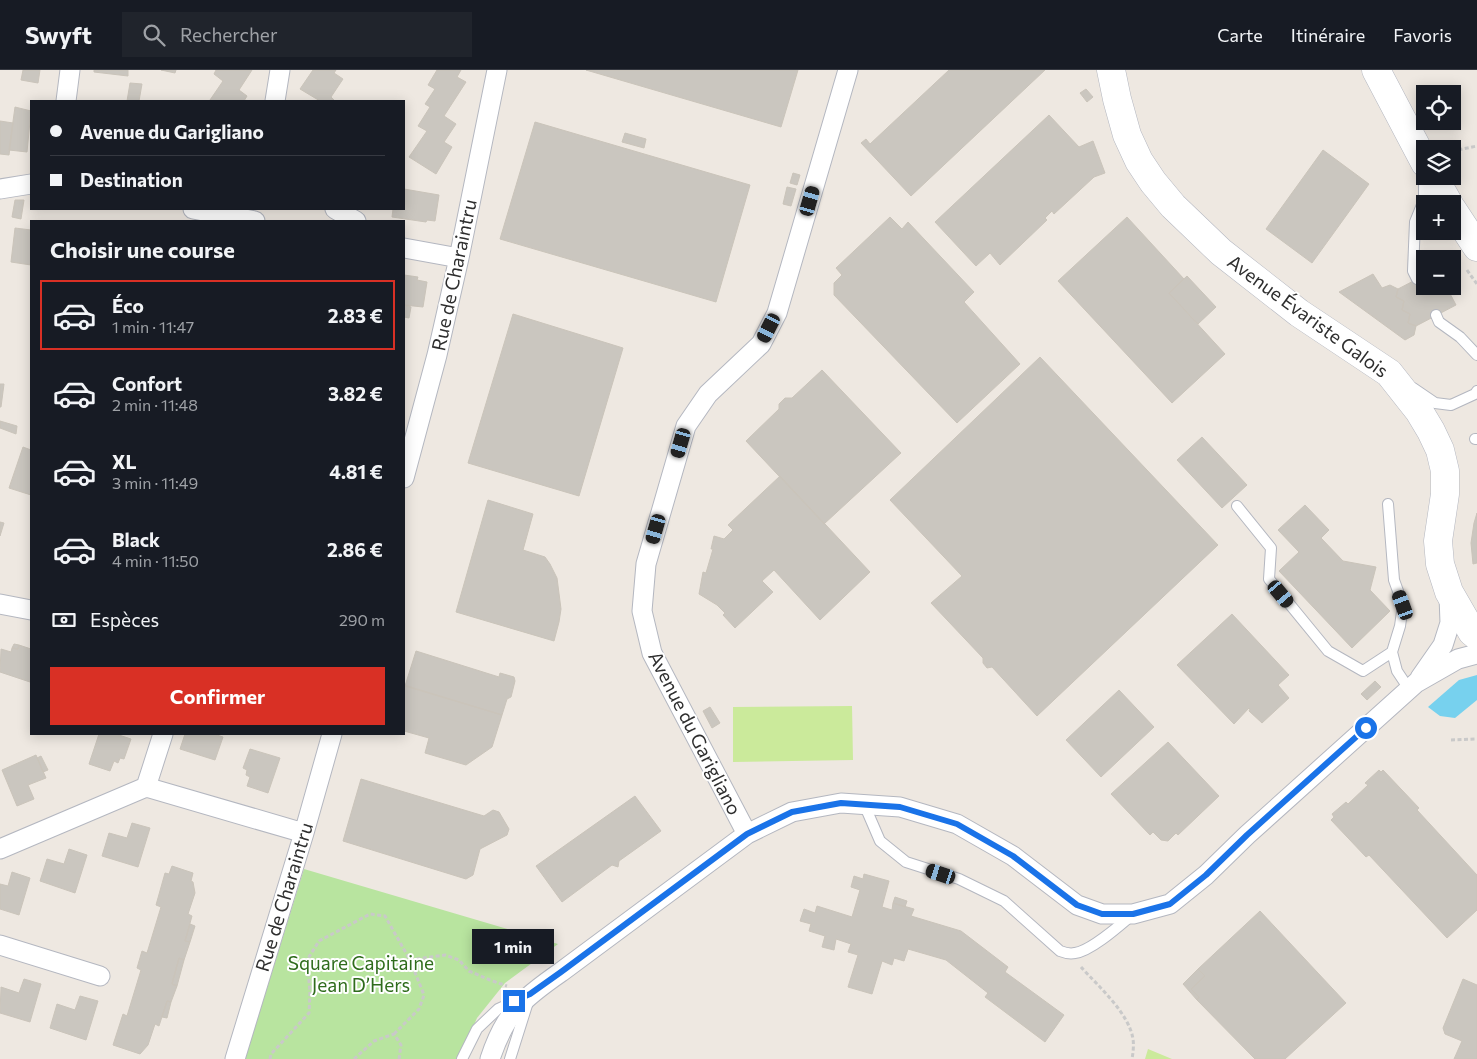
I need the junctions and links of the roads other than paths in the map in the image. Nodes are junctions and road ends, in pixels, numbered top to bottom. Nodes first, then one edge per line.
1 (70, 70) edge
2 (280, 70) edge
3 (497, 70) edge
4 (848, 70) edge
5 (1111, 70) edge
6 (1376, 70) edge
7 (66, 100) edge
8 (275, 100) edge
9 (1416, 145) edge
10 (30, 184) edge
11 (1425, 185) edge
12 (0, 189) edge
13 (198, 210) edge
14 (337, 210) edge
15 (250, 220) edge
16 (354, 220) edge
17 (1461, 223) edge
18 (1477, 247) edge
19 (405, 248) edge
20 (459, 258) junction
21 (1416, 277) edge
22 (1436, 316) dead end
23 (1477, 355) edge
24 (1389, 373) junction
25 (1477, 391) edge
26 (409, 443) edge
27 (405, 471) edge
28 (1388, 504) dead end
29 (1237, 506) dead end
30 (1449, 592) junction
31 (0, 604) edge
32 (30, 610) edge
33 (1477, 636) edge
34 (1392, 652) junction
35 (1477, 654) edge
36 (1413, 686) junction
37 (163, 735) edge
38 (332, 735) edge
39 (146, 787) junction
40 (864, 804) junction
41 (304, 833) junction
42 (747, 834) junction
43 (0, 849) edge
44 (1133, 914) junction
45 (0, 945) edge
46 (100, 976) dead end
47 (530, 994) junction
48 (235, 1059) edge
49 (462, 1059) edge
50 (490, 1059) edge
51 (510, 1059) edge

1 - 7 street
2 - 8 street
3 - 20 street, Rue de Charaintru
4 - 42 street, Avenue du Garigliano
5 - 24 main road, Avenue Évariste Galois
6 - 9 main road
10 - 12 street
11 - 21 lane
13 - 15 street
14 - 16 street
17 - 18 main road
19 - 20 street
20 - 26 street, Rue de Charaintru
22 - 23 lane
24 - 25 lane
24 - 30 main road, Avenue Évariste Galois
26 - 27 street, Rue de Charaintru
28 - 34 lane
29 - 34 lane
30 - 33 main road, Avenue Évariste Galois
30 - 36 street, Avenue du Garigliano
31 - 32 street
34 - 36 lane
35 - 36 street, Avenue du Garigliano
36 - 44 street, Avenue du Garigliano
37 - 39 street
38 - 41 street, Rue de Charaintru
39 - 41 street
39 - 43 street
40 - 42 street, Avenue du Garigliano
40 - 44 street, Avenue du Garigliano
40 - 44 lane
41 - 48 street, Rue de Charaintru
42 - 47 street
45 - 46 street
47 - 49 lane
47 - 50 street
47 - 51 lane

